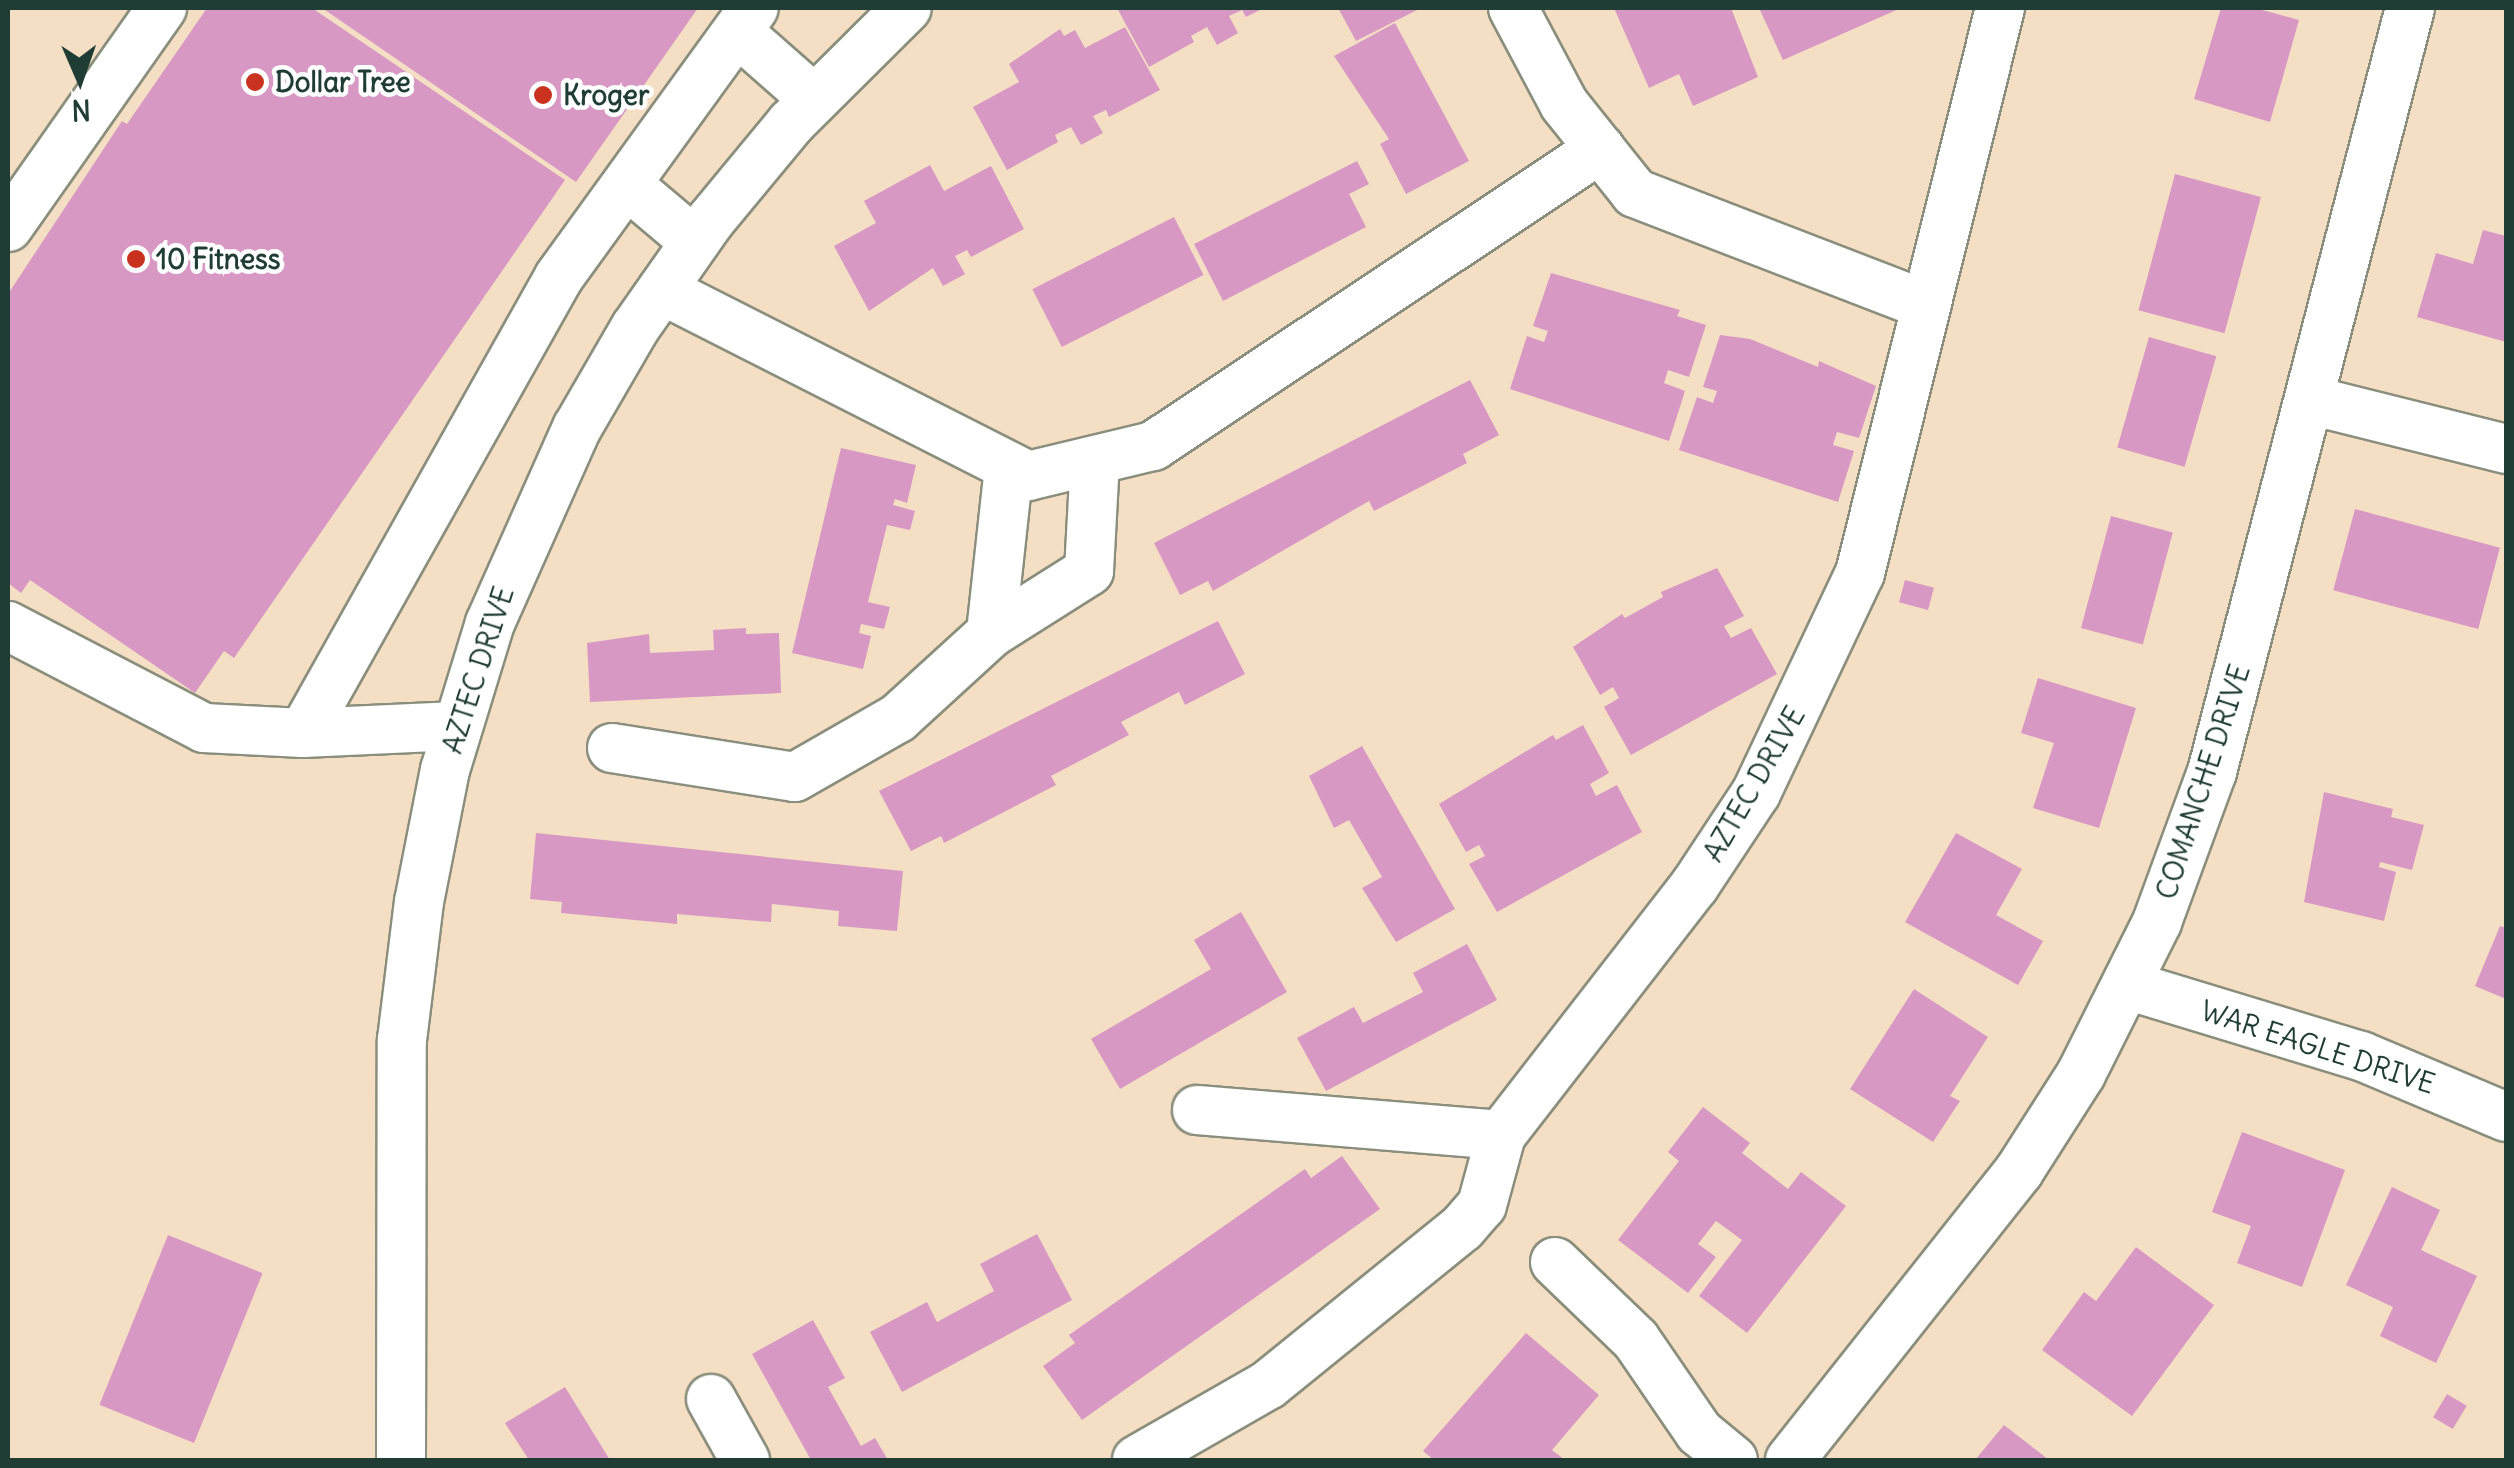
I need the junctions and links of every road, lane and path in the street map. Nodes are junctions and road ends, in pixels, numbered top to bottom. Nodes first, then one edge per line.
1 (162, 8) edge
2 (907, 8) edge
3 (1514, 8) edge
4 (2000, 8) edge
5 (2410, 8) edge
6 (746, 20) edge
7 (814, 100) junction
8 (1600, 149) junction
9 (630, 187) junction
10 (8, 227) edge
11 (695, 242) junction
12 (662, 290) junction
13 (1926, 305) junction
14 (2310, 400) junction
15 (2506, 449) edge
16 (1095, 460) junction
17 (1009, 466) junction
18 (8, 626) edge
19 (991, 633) junction
20 (457, 726) junction
21 (303, 733) junction
22 (612, 748) dead end
23 (2127, 986) junction
24 (1197, 1110) dead end
25 (2506, 1118) edge
26 (1501, 1135) junction
27 (1556, 1262) dead end
28 (711, 1399) dead end
29 (401, 1460) edge
30 (745, 1460) edge
31 (1137, 1460) edge
32 (1734, 1460) edge
33 (1790, 1460) edge

1 - 10 street
2 - 7 street, AZTEC DRIVE
3 - 8 street
4 - 13 street, AZTEC DRIVE
5 - 14 street, COMANCHE DRIVE
6 - 7 street
6 - 9 street
7 - 11 street, AZTEC DRIVE
8 - 13 street
8 - 16 street
9 - 11 street
9 - 21 street
11 - 12 street, AZTEC DRIVE
12 - 17 street
12 - 20 street, AZTEC DRIVE
13 - 26 street, AZTEC DRIVE
14 - 15 street
14 - 23 street, COMANCHE DRIVE
16 - 17 street
16 - 19 street
17 - 19 street
18 - 21 street
19 - 22 street
20 - 21 street
20 - 29 street, AZTEC DRIVE
23 - 25 street, WAR EAGLE DRIVE
23 - 33 street, COMANCHE DRIVE
24 - 26 street
26 - 31 street, AZTEC DRIVE
27 - 32 street
28 - 30 street

